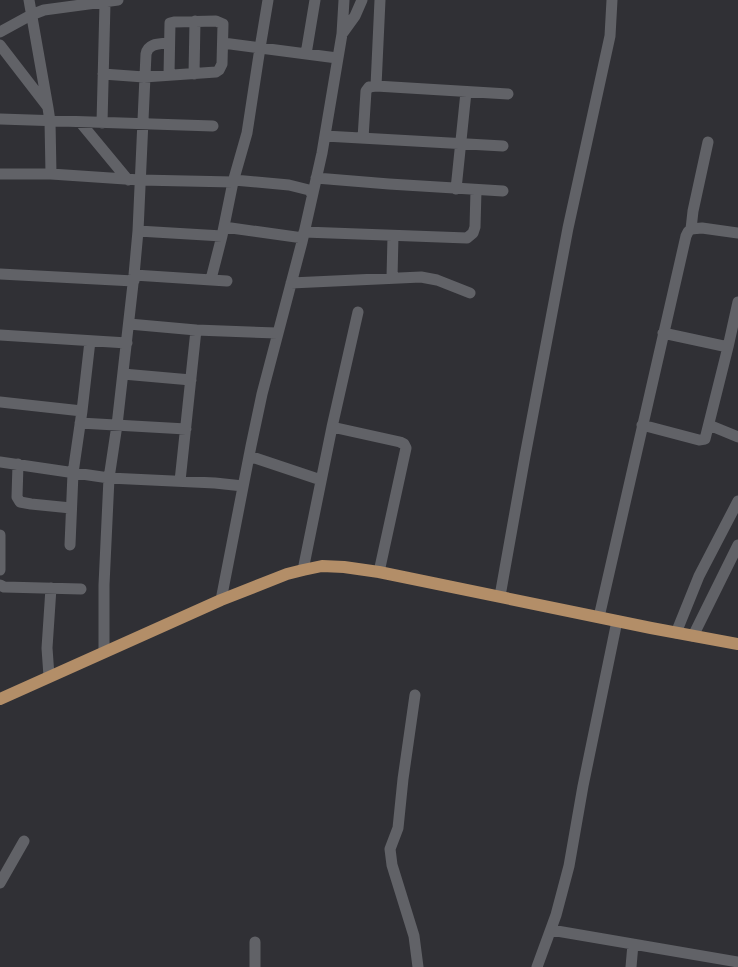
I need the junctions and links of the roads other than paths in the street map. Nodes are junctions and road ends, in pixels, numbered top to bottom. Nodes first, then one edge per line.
1 (29, 0) edge
2 (118, 0) edge
3 (268, 0) edge
4 (315, 0) edge
5 (344, 0) edge
6 (362, 0) edge
7 (380, 0) edge
8 (612, 0) edge
9 (105, 3) junction
10 (31, 15) junction
11 (195, 21) junction
12 (0, 32) edge
13 (342, 34) junction
14 (169, 43) junction
15 (223, 43) junction
16 (0, 45) edge
17 (260, 48) junction
18 (306, 54) junction
19 (337, 58) junction
20 (103, 74) junction
21 (194, 74) junction
22 (169, 75) junction
23 (144, 76) junction
24 (376, 86) junction
25 (466, 92) junction
26 (508, 94) dead end
27 (48, 108) junction
28 (0, 119) edge
29 (50, 121) junction
30 (80, 122) junction
31 (102, 123) junction
32 (143, 124) junction
33 (213, 126) dead end
34 (325, 136) junction
35 (363, 138) junction
36 (708, 142) dead end
37 (461, 143) junction
38 (503, 146) dead end
39 (0, 174) edge
40 (51, 174) junction
41 (316, 178) junction
42 (128, 180) junction
43 (140, 180) junction
44 (233, 182) junction
45 (456, 189) junction
46 (476, 190) junction
47 (503, 191) dead end
48 (312, 194) junction
49 (691, 229) junction
50 (138, 231) junction
51 (223, 231) junction
52 (738, 233) edge
53 (303, 235) junction
54 (393, 236) junction
55 (0, 274) edge
56 (134, 278) junction
57 (392, 278) junction
58 (212, 279) junction
59 (227, 281) dead end
60 (291, 283) junction
61 (470, 293) dead end
62 (738, 302) edge
63 (358, 312) dead end
64 (129, 324) junction
65 (196, 330) junction
66 (663, 333) junction
67 (0, 334) edge
68 (277, 334) junction
69 (90, 341) junction
70 (127, 343) junction
71 (728, 347) junction
72 (123, 374) junction
73 (191, 380) junction
74 (0, 402) edge
75 (82, 411) junction
76 (80, 423) junction
77 (117, 425) junction
78 (642, 425) junction
79 (709, 425) junction
80 (332, 427) junction
81 (186, 429) junction
82 (738, 437) edge
83 (249, 456) junction
84 (0, 462) edge
85 (18, 464) junction
86 (73, 473) junction
87 (109, 478) junction
88 (321, 480) junction
89 (180, 481) junction
90 (243, 486) junction
91 (738, 501) edge
92 (71, 508) junction
93 (0, 535) edge
94 (738, 545) edge
95 (70, 546) dead end
96 (0, 570) edge
97 (303, 570) junction
98 (379, 572) junction
99 (0, 585) edge
100 (51, 588) junction
101 (81, 589) dead end
102 (500, 596) junction
103 (221, 600) junction
104 (599, 617) junction
105 (617, 620) junction
106 (676, 633) junction
107 (693, 636) junction
108 (738, 644) edge
109 (104, 652) junction
110 (49, 676) junction
111 (415, 695) dead end
112 (0, 698) edge
113 (24, 841) dead end
114 (0, 883) edge
115 (551, 930) junction
116 (256, 942) dead end
117 (633, 944) junction
118 (738, 962) edge
119 (255, 967) edge
120 (418, 967) edge
121 (537, 967) edge
122 (632, 967) edge

1 - 10 street
2 - 9 street
3 - 17 street
4 - 18 street
5 - 13 street
6 - 13 street
7 - 24 street
8 - 102 street
9 - 10 street
9 - 20 street
10 - 12 street
10 - 27 street
11 - 14 street
11 - 15 street
11 - 21 street
13 - 19 street
14 - 22 street
14 - 23 street
15 - 17 street
15 - 21 street
16 - 27 street
17 - 18 street
17 - 44 street
18 - 19 street
19 - 34 street
20 - 23 street
20 - 31 street
21 - 22 street
22 - 23 street
23 - 32 street
24 - 25 street
24 - 35 street
25 - 26 street
25 - 37 street
27 - 29 street
28 - 29 street
29 - 30 street
29 - 40 street
30 - 31 street
30 - 42 street
31 - 32 street
32 - 33 street
32 - 43 street
34 - 35 street
34 - 41 street
35 - 37 street
36 - 49 street
37 - 38 street
37 - 45 street
39 - 40 street
40 - 42 street
41 - 45 street
41 - 48 street
42 - 43 street
43 - 44 street
43 - 50 street
44 - 48 street
44 - 51 street
45 - 46 street
46 - 47 street
46 - 54 street
48 - 53 street
49 - 52 street
49 - 66 street
50 - 51 street
50 - 56 street
51 - 53 street
51 - 58 street
53 - 54 street
53 - 60 street
54 - 57 street
55 - 56 street
56 - 58 street
56 - 64 street
57 - 60 street
57 - 61 street
58 - 59 street
60 - 68 street
62 - 71 street
63 - 80 street
64 - 65 street
64 - 70 street
65 - 68 street
65 - 73 street
66 - 71 street
66 - 78 street
67 - 69 street
68 - 83 street
69 - 70 street
69 - 75 street
70 - 72 street
71 - 79 street
72 - 73 street
72 - 77 street
73 - 81 street
74 - 75 street
75 - 76 street
76 - 77 street
76 - 86 street
77 - 81 street
77 - 87 street
78 - 79 street
78 - 104 street
79 - 82 street
80 - 88 street
80 - 98 street
81 - 89 street
83 - 88 street
83 - 90 street
84 - 85 street
85 - 86 street
85 - 92 street
86 - 87 street
86 - 92 street
87 - 89 street
87 - 109 street
88 - 97 street
89 - 90 street
90 - 103 street
91 - 106 street
92 - 95 street
93 - 96 street
94 - 107 street
97 - 98 main road
97 - 103 main road
98 - 102 main road
99 - 100 street
100 - 101 street
100 - 110 street
102 - 104 main road
103 - 109 main road
104 - 105 main road
105 - 106 main road
105 - 115 street
106 - 107 main road
107 - 108 main road
109 - 110 main road
110 - 112 main road
111 - 120 street
113 - 114 street
115 - 117 street
115 - 121 street
116 - 119 street
117 - 118 street
117 - 122 street

